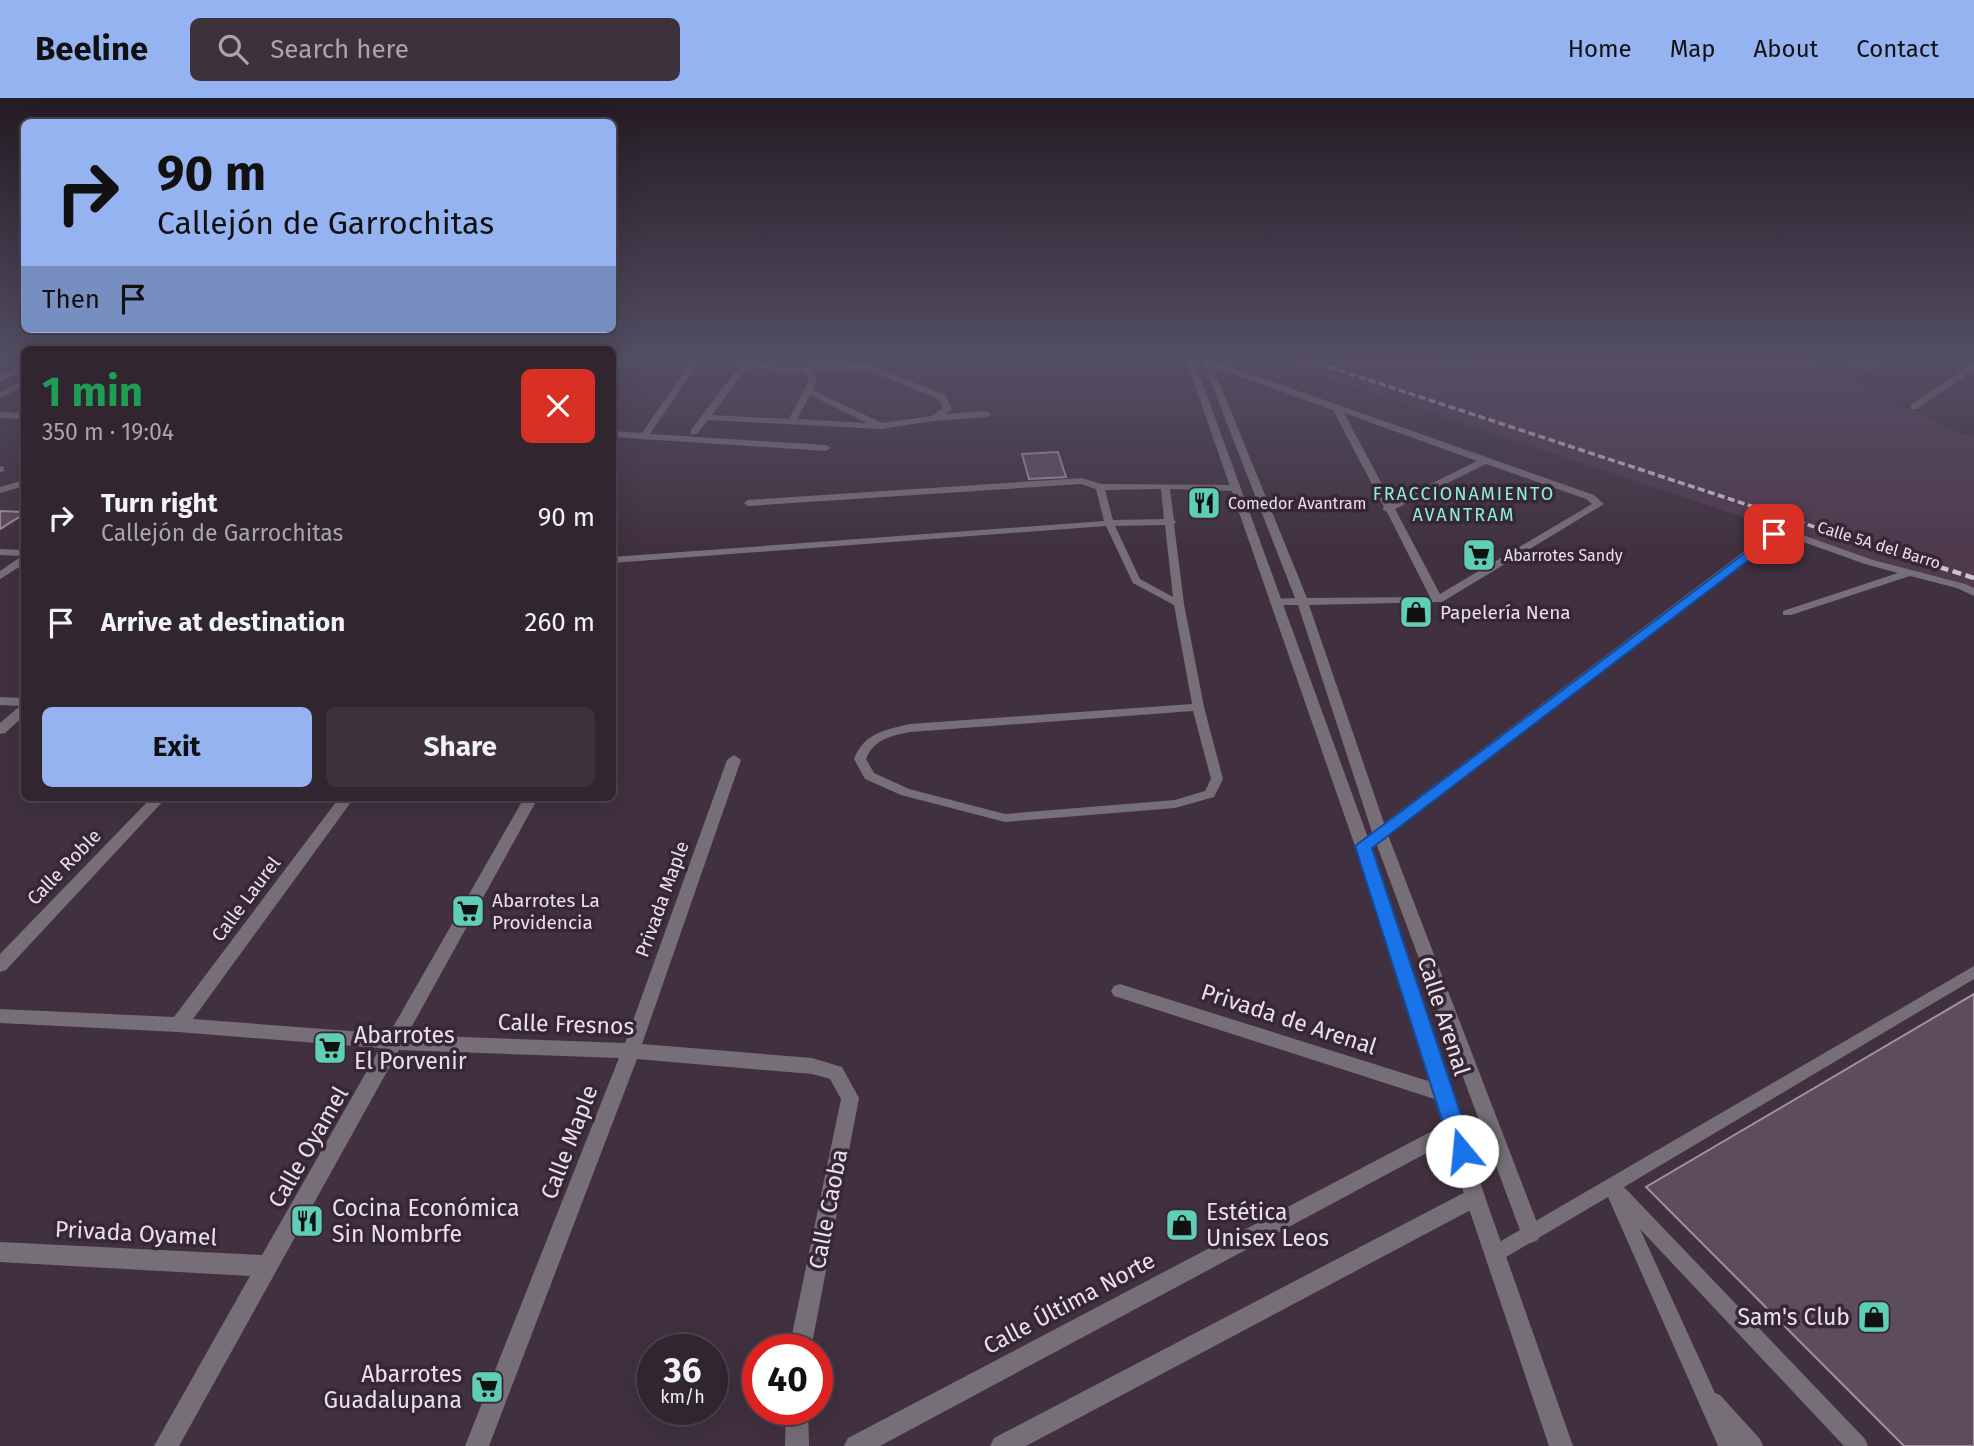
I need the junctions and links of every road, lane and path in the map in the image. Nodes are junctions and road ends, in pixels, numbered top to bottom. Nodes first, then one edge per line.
1 (655, 420) edge
2 (704, 420) edge
3 (748, 420) edge
4 (793, 420) edge
5 (868, 420) edge
6 (921, 420) edge
7 (1211, 420) edge
8 (1230, 420) edge
9 (1342, 420) edge
10 (1373, 420) edge
11 (791, 423) junction
12 (881, 426) junction
13 (694, 432) dead end
14 (616, 434) edge
15 (645, 435) junction
16 (826, 448) dead end
17 (1486, 460) junction
18 (21, 484) edge
19 (1165, 486) junction
20 (1100, 487) junction
21 (1235, 488) junction
22 (0, 490) edge
23 (748, 503) dead end
24 (1387, 509) junction
25 (1171, 522) junction
26 (1109, 523) junction
27 (0, 552) edge
28 (21, 553) edge
29 (616, 560) edge
30 (21, 561) edge
31 (1911, 572) junction
32 (0, 576) edge
33 (1974, 593) edge
34 (1438, 600) junction
35 (1302, 601) junction
36 (1275, 602) junction
37 (1179, 604) junction
38 (1787, 613) dead end
39 (0, 701) edge
40 (21, 702) edge
41 (1198, 707) junction
42 (21, 712) edge
43 (0, 730) edge
44 (734, 760) dead end
45 (156, 801) edge
46 (345, 801) edge
47 (529, 801) edge
48 (1380, 834) junction
49 (1363, 846) junction
50 (0, 965) edge
51 (1974, 972) edge
52 (1120, 990) dead end
53 (0, 1016) edge
54 (178, 1025) junction
55 (396, 1042) junction
56 (631, 1051) junction
57 (835, 1073) joint
58 (1444, 1094) junction
59 (1455, 1128) junction
60 (1611, 1186) junction
61 (1475, 1197) junction
62 (1531, 1233) junction
63 (0, 1252) edge
64 (1495, 1254) junction
65 (269, 1266) junction
66 (803, 1334) edge
67 (1704, 1392) junction
68 (797, 1425) edge
69 (166, 1446) edge
70 (477, 1446) edge
71 (797, 1446) edge
72 (856, 1446) edge
73 (1002, 1446) edge
74 (1561, 1446) edge
75 (1729, 1446) edge
76 (1753, 1446) edge
77 (1858, 1446) edge

1 - 15 street
2 - 13 street
3 - 11 street
4 - 11 street
5 - 12 street
6 - 12 street
7 - 21 street, Calle Arenal
8 - 35 street, Calle Arenal
9 - 24 street
10 - 17 street
11 - 12 street
14 - 15 street
15 - 16 street
17 - 24 street
17 - 34 street
18 - 22 street
19 - 20 lane
19 - 21 lane
19 - 25 lane
20 - 23 lane
20 - 26 lane
21 - 36 street, Calle Arenal
24 - 34 street
25 - 26 lane
25 - 37 lane
26 - 29 lane
26 - 37 lane
27 - 28 street
30 - 32 street
31 - 33 street, Calle 5A del Barro
31 - 38 street
31 - 48 street, Calle 5A del Barro
34 - 35 street
35 - 36 street
35 - 48 street, Calle Arenal
36 - 49 street, Calle Arenal
37 - 41 lane
39 - 40 street
41 - 41 lane
42 - 43 street
44 - 56 street, Privada Maple
45 - 50 street, Calle Roble
46 - 54 street, Calle Laurel
47 - 55 street, Calle Oyamel
48 - 49 street
48 - 62 street, Calle Arenal
49 - 58 street, Calle Arenal
51 - 60 lane
52 - 58 street, Privada de Arenal
53 - 54 street, Calle Fresnos
54 - 55 street, Calle Fresnos
55 - 56 street, Calle Fresnos
55 - 65 street, Calle Oyamel
56 - 57 street, Calle Fresnos
56 - 70 street, Calle Maple
57 - 66 street, Calle Caoba
58 - 59 street, Calle Arenal
59 - 61 street, Calle Arenal
59 - 72 street, Calle Última Norte
60 - 62 lane
60 - 67 lane
60 - 77 lane
61 - 64 street, Calle Arenal
61 - 73 street
62 - 64 lane
63 - 65 street, Privada Oyamel
64 - 74 street, Calle Arenal
65 - 69 street, Calle Oyamel
67 - 75 lane
67 - 76 lane
68 - 71 street

